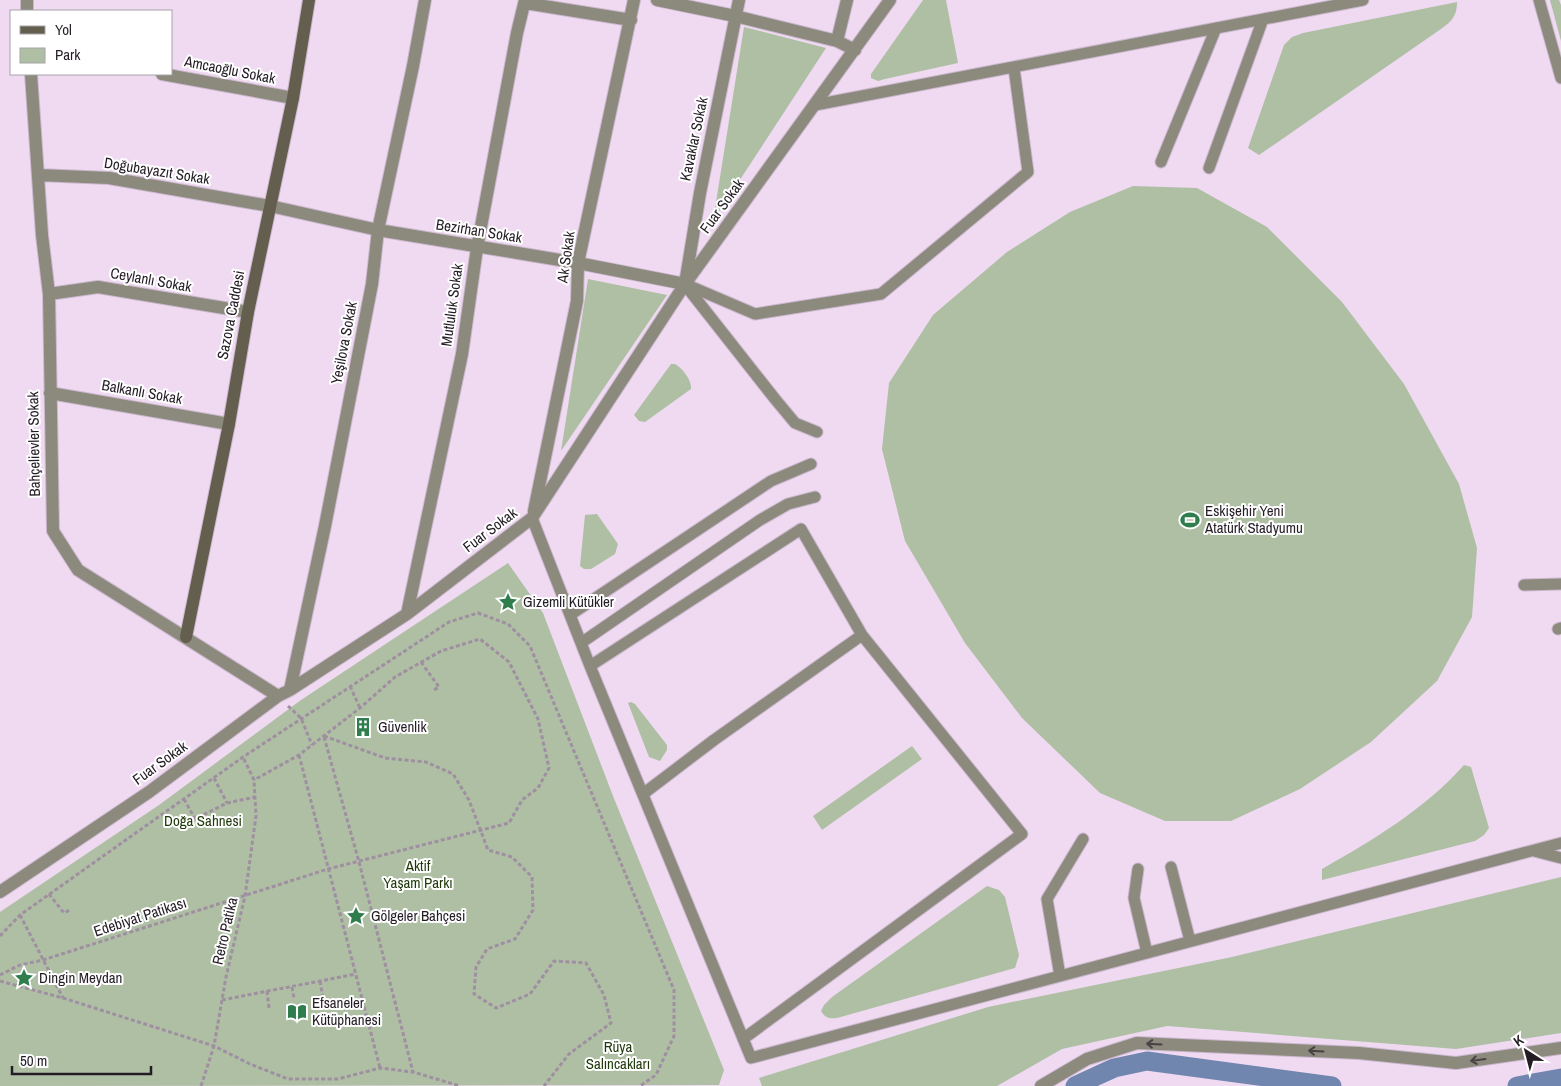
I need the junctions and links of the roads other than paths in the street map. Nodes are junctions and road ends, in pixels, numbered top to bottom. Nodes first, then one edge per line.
1 (309, 0) edge
2 (425, 0) edge
3 (634, 0) edge
4 (657, 0) edge
5 (739, 0) edge
6 (847, 0) edge
7 (890, 0) edge
8 (1363, 0) edge
9 (1540, 0) edge
10 (525, 1) edge
11 (736, 16) junction
12 (631, 20) junction
13 (1263, 20) junction
14 (1216, 28) junction
15 (837, 41) junction
16 (855, 50) junction
17 (1014, 68) junction
18 (31, 75) edge
19 (167, 75) edge
20 (1561, 78) edge
21 (293, 98) junction
22 (815, 105) junction
23 (1161, 162) dead end
24 (1209, 168) dead end
25 (38, 175) junction
26 (270, 206) junction
27 (378, 230) junction
28 (477, 248) junction
29 (578, 263) junction
30 (685, 284) junction
31 (49, 294) junction
32 (248, 312) junction
33 (50, 393) junction
34 (229, 424) junction
35 (817, 432) dead end
36 (811, 464) dead end
37 (815, 496) dead end
38 (532, 518) junction
39 (1561, 584) edge
40 (1524, 585) dead end
41 (407, 614) junction
42 (570, 615) junction
43 (862, 635) junction
44 (186, 637) junction
45 (581, 643) junction
46 (590, 666) junction
47 (284, 693) junction
48 (643, 794) junction
49 (1082, 838) dead end
50 (1561, 843) edge
51 (1532, 851) junction
52 (1561, 858) edge
53 (1171, 868) dead end
54 (1138, 869) dead end
55 (0, 892) edge
56 (1190, 941) junction
57 (1148, 952) junction
58 (1060, 976) junction
59 (743, 1039) junction
60 (1561, 1048) edge
61 (1041, 1086) edge

1 - 21 street, Sazova Caddesi
2 - 27 street, Yeşilova Sokak
3 - 12 street, Ak Sokak
4 - 11 street
5 - 11 street, Kavaklar Sokak
6 - 15 street
7 - 16 street, Fuar Sokak
8 - 13 lane
9 - 20 lane
10 - 12 street
10 - 28 street, Mutluluk Sokak
11 - 15 street
11 - 30 street, Kavaklar Sokak
12 - 29 street, Ak Sokak
13 - 14 lane
13 - 24 lane
14 - 17 lane
14 - 23 lane
15 - 16 street
16 - 22 street, Fuar Sokak
17 - 22 lane
17 - 30 lane
18 - 25 street, Bahçelievler Sokak
19 - 21 street, Amcaoğlu Sokak
21 - 26 street, Sazova Caddesi
22 - 30 street, Fuar Sokak
25 - 26 street, Doğubayazıt Sokak
25 - 31 street, Bahçelievler Sokak
26 - 27 street, Bezirhan Sokak
26 - 32 street, Sazova Caddesi
27 - 28 street, Bezirhan Sokak
27 - 47 street, Yeşilova Sokak
28 - 29 street, Bezirhan Sokak
28 - 41 street, Mutluluk Sokak
29 - 30 street, Bezirhan Sokak
29 - 38 street, Ak Sokak
30 - 35 lane
30 - 38 street, Fuar Sokak
31 - 32 street, Ceylanlı Sokak
31 - 33 street, Bahçelievler Sokak
32 - 34 street, Sazova Caddesi
33 - 34 street, Balkanlı Sokak
33 - 44 street, Bahçelievler Sokak
34 - 44 street, Sazova Caddesi
36 - 42 lane
37 - 45 lane
38 - 41 street, Fuar Sokak
38 - 42 lane
39 - 40 lane
41 - 47 street, Fuar Sokak
42 - 45 lane
43 - 46 lane
43 - 48 lane
43 - 59 lane
44 - 47 street, Bahçelievler Sokak
45 - 46 lane
46 - 48 lane
47 - 55 street, Fuar Sokak
48 - 59 lane
49 - 58 lane
50 - 51 lane
51 - 52 lane
51 - 56 lane
53 - 56 lane
54 - 57 lane
56 - 57 lane
57 - 58 lane
58 - 59 lane
60 -> 61 street

